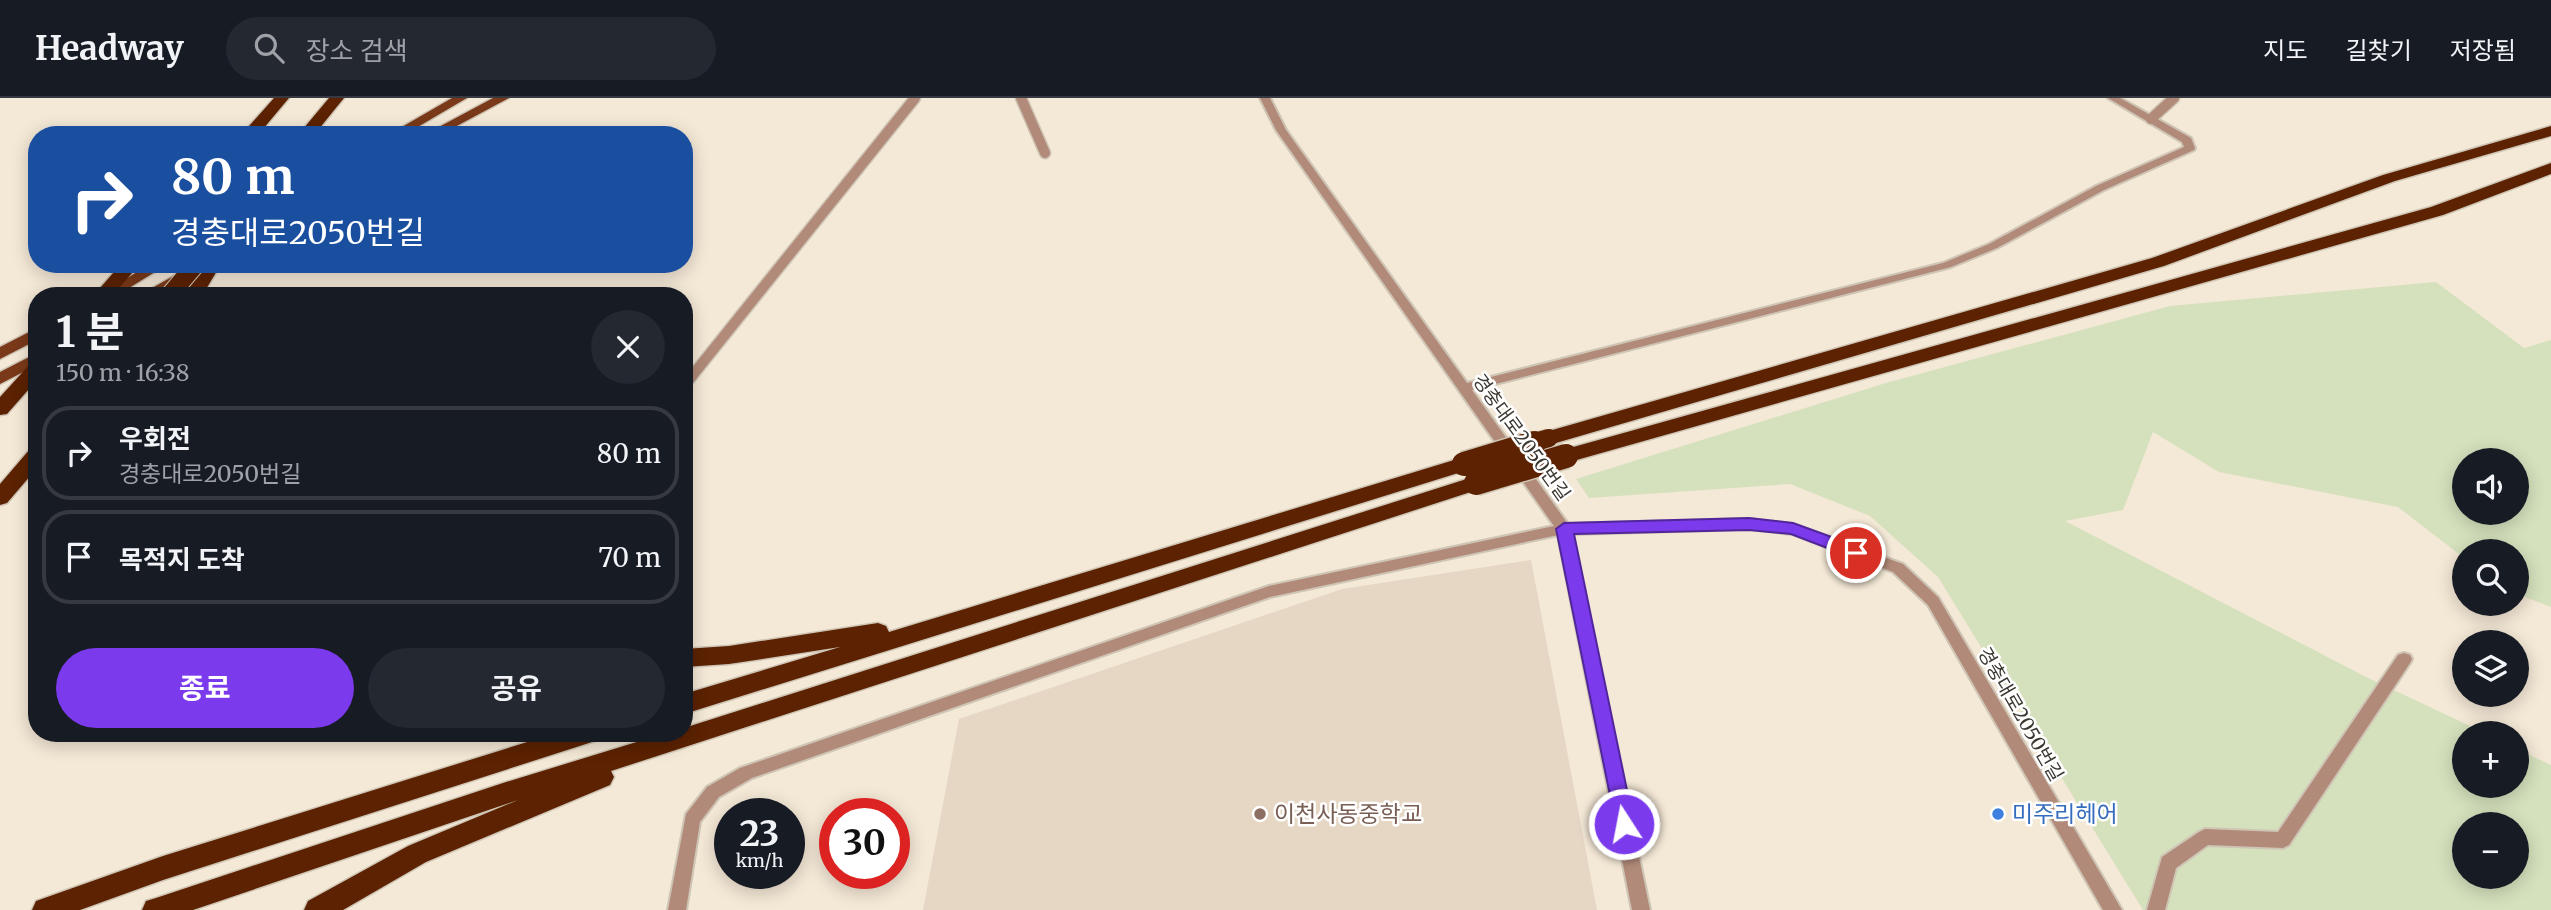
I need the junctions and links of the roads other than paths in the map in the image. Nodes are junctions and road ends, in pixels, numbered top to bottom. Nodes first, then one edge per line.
1 (282, 98) edge
2 (337, 98) edge
3 (461, 98) edge
4 (503, 98) edge
5 (915, 98) edge
6 (1021, 98) edge
7 (1265, 98) edge
8 (2113, 98) edge
9 (2174, 98) edge
10 (2151, 119) junction
11 (257, 126) edge
12 (314, 126) edge
13 (410, 126) edge
14 (448, 126) edge
15 (2551, 131) edge
16 (1045, 153) dead end
17 (2551, 168) edge
18 (123, 273) edge
19 (145, 273) edge
20 (183, 273) edge
21 (190, 273) edge
22 (111, 287) edge
23 (119, 287) edge
24 (160, 287) edge
25 (177, 287) edge
26 (28, 338) edge
27 (0, 354) edge
28 (28, 363) edge
29 (693, 375) edge
30 (28, 378) edge
31 (0, 379) edge
32 (1464, 388) junction
33 (0, 408) edge
34 (28, 465) edge
35 (0, 498) edge
36 (1564, 529) junction
37 (970, 616) junction
38 (693, 657) edge
39 (2404, 659) dead end
40 (693, 701) edge
41 (761, 715) junction
42 (693, 736) edge
43 (693, 741) edge
44 (561, 742) edge
45 (673, 742) edge
46 (691, 742) edge
47 (46, 910) edge
48 (156, 910) edge
49 (318, 910) edge
50 (677, 910) edge
51 (1641, 910) edge
52 (2113, 910) edge
53 (2156, 910) edge

1 - 11 highway
2 - 12 highway
3 - 13 main road
4 - 14 main road
5 - 29 lane
6 - 16 lane
7 - 32 street, 경충대로2050번길
8 - 10 street
9 - 10 lane
10 - 32 street
15 - 37 highway, bridge
17 - 41 highway, bridge
18 - 22 highway
19 - 23 main road
20 - 24 main road
21 - 25 highway, bridge
26 - 27 main road
28 - 31 main road
30 - 33 highway
32 - 36 street, 경충대로2050번길
34 - 35 highway
36 - 50 street
36 - 51 street
36 - 52 street, 경충대로2050번길
37 - 38 highway
37 - 40 highway
39 - 53 street
41 - 42 highway
41 - 43 highway
44 - 47 highway
45 - 48 highway
46 - 49 highway

